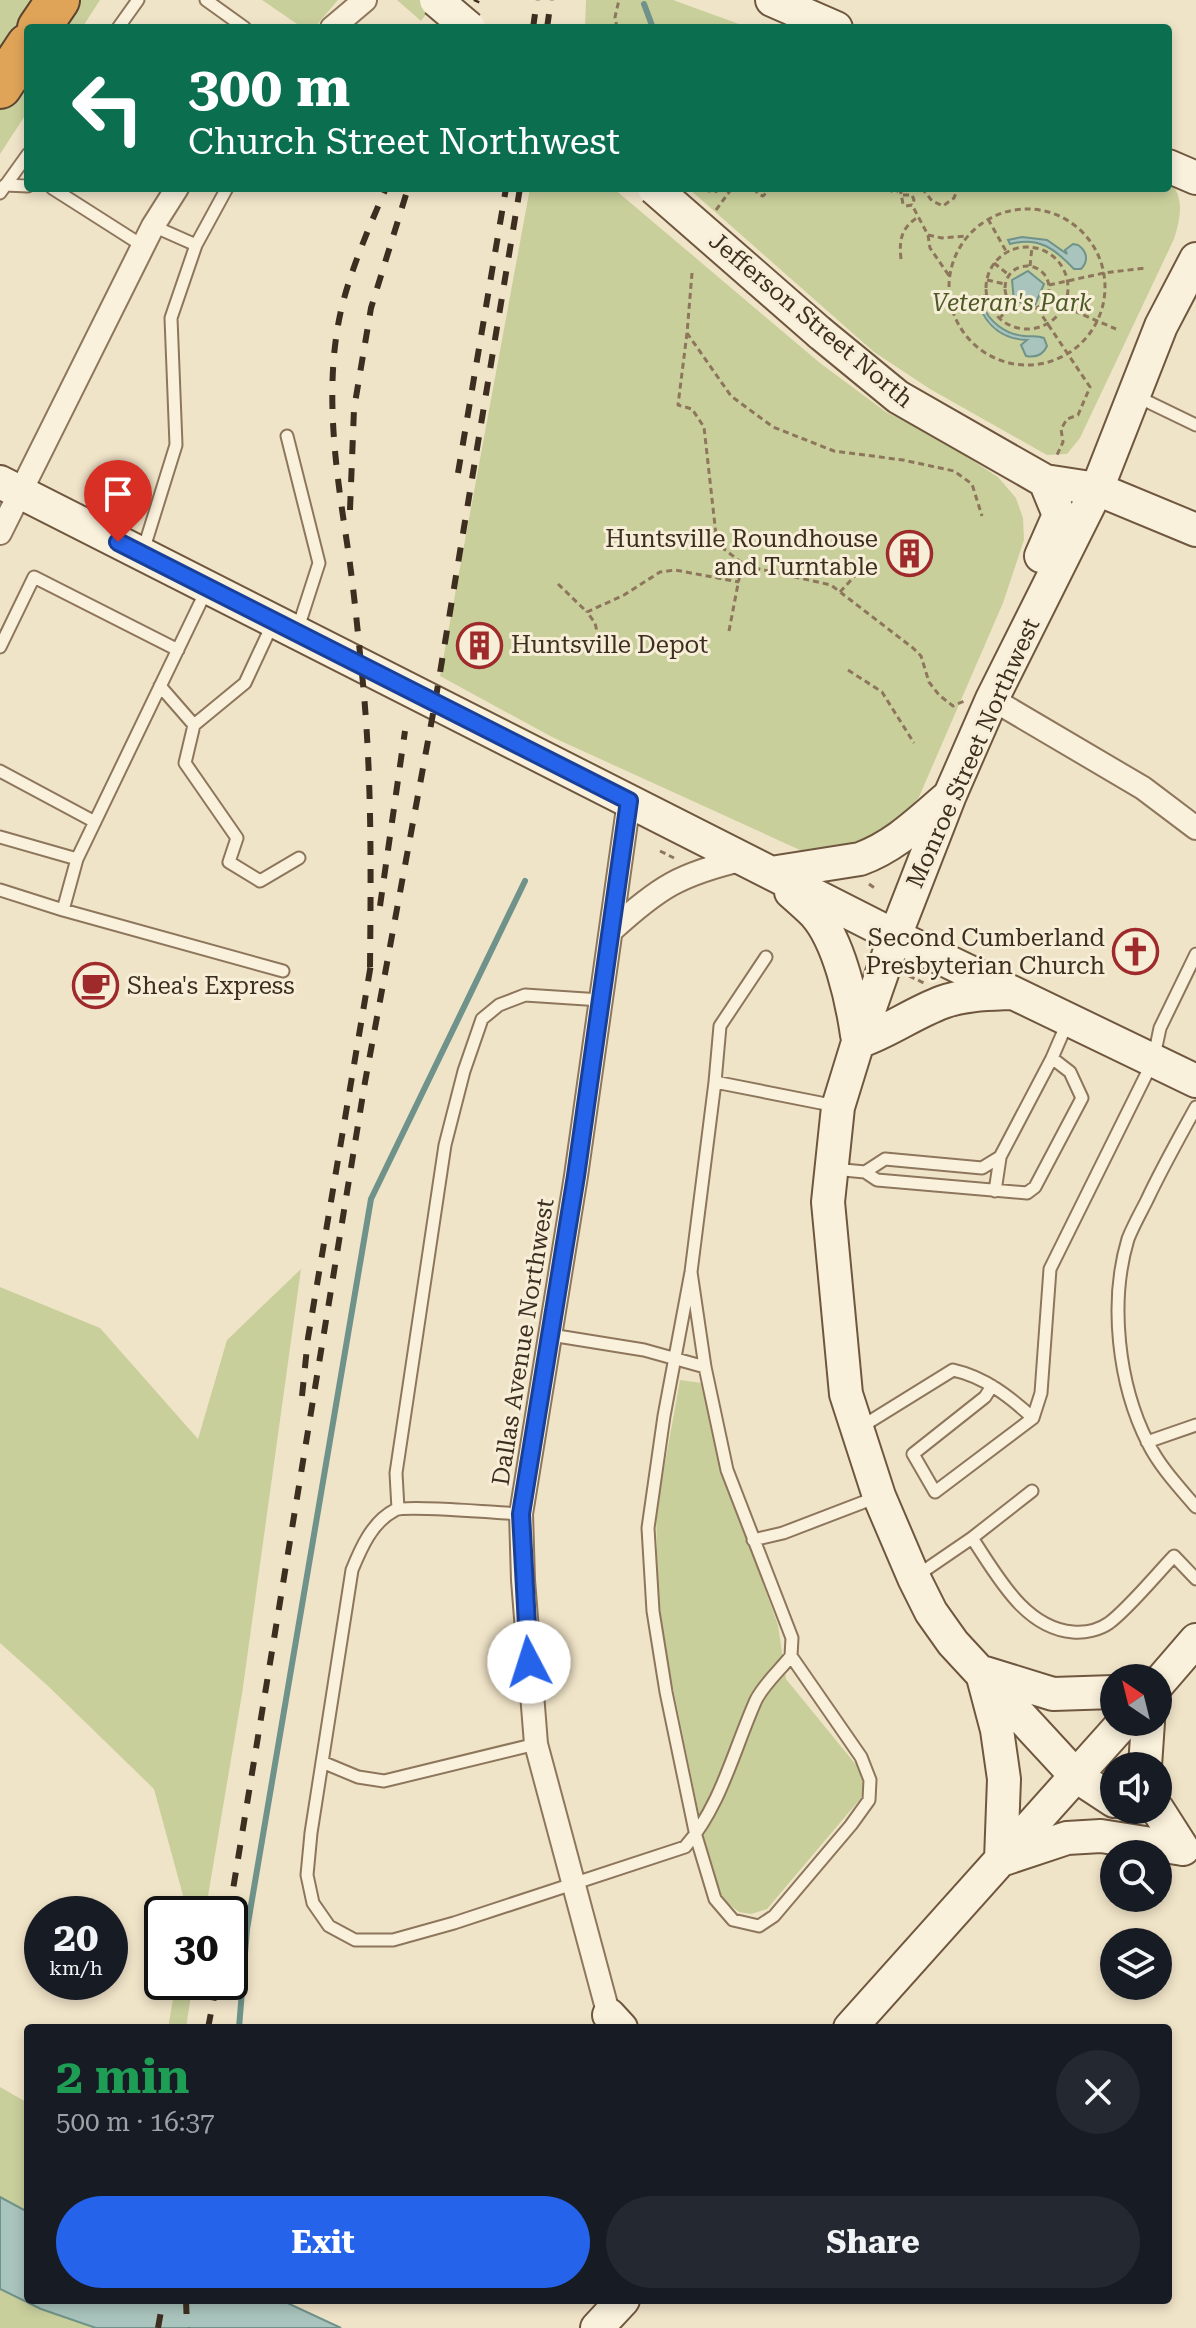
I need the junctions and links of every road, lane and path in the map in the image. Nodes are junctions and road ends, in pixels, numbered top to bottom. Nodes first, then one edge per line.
1 (58, 0) edge
2 (138, 0) edge
3 (206, 0) edge
4 (365, 0) edge
5 (436, 0) edge
6 (619, 0) edge
7 (772, 0) edge
8 (42, 24) edge
9 (121, 24) edge
10 (239, 24) edge
11 (337, 24) edge
12 (464, 24) edge
13 (616, 24) edge
14 (827, 24) edge
15 (24, 51) edge
16 (0, 87) edge
17 (24, 160) edge
18 (1172, 168) edge
19 (1196, 178) edge
20 (24, 186) edge
21 (3, 189) edge
22 (60, 192) edge
23 (175, 192) edge
24 (221, 192) edge
25 (659, 192) edge
26 (727, 192) edge
27 (902, 192) edge
28 (925, 192) edge
29 (956, 192) edge
30 (903, 195) junction
31 (912, 205) junction
32 (716, 210) dead end
33 (918, 217) junction
34 (988, 219) junction
35 (928, 235) junction
36 (148, 236) junction
37 (967, 236) junction
38 (196, 245) junction
39 (1032, 247) junction
40 (1007, 252) junction
41 (901, 259) dead end
42 (1196, 259) edge
43 (994, 263) junction
44 (1030, 266) junction
45 (1145, 268) dead end
46 (692, 273) dead end
47 (1104, 273) junction
48 (1009, 275) junction
49 (950, 277) junction
50 (987, 280) junction
51 (1068, 281) junction
52 (1005, 284) junction
53 (1049, 285) junction
54 (986, 295) junction
55 (950, 304) junction
56 (1012, 304) junction
57 (1065, 307) junction
58 (1037, 308) junction
59 (999, 319) junction
60 (1097, 321) junction
61 (1047, 325) junction
62 (1116, 329) dead end
63 (687, 333) junction
64 (1066, 355) junction
65 (1134, 395) junction
66 (1196, 425) edge
67 (287, 436) dead end
68 (1051, 468) junction
69 (11, 487) edge
70 (1097, 489) junction
71 (982, 516) dead end
72 (1196, 530) edge
73 (0, 533) edge
74 (142, 554) junction
75 (742, 563) junction
76 (863, 567) dead end
77 (739, 582) junction
78 (558, 584) dead end
79 (208, 587) junction
80 (840, 592) junction
81 (587, 612) junction
82 (285, 626) junction
83 (729, 631) dead end
84 (1022, 637) junction
85 (0, 647) edge
86 (601, 649) dead end
87 (178, 650) junction
88 (848, 670) dead end
89 (160, 686) junction
90 (978, 700) junction
91 (194, 725) junction
92 (914, 743) dead end
93 (0, 771) edge
94 (950, 795) junction
95 (629, 801) junction
96 (95, 822) junction
97 (1196, 828) edge
98 (0, 837) edge
99 (299, 858) dead end
100 (77, 859) junction
101 (758, 866) junction
102 (0, 890) edge
103 (63, 910) junction
104 (611, 931) junction
105 (895, 936) junction
106 (1196, 954) edge
107 (766, 957) dead end
108 (283, 971) dead end
109 (1012, 993) junction
110 (601, 1000) junction
111 (1068, 1020) junction
112 (858, 1042) junction
113 (1052, 1058) junction
114 (1153, 1061) junction
115 (715, 1082) junction
116 (1193, 1084) edge
117 (838, 1107) junction
118 (1000, 1157) junction
119 (831, 1169) junction
120 (865, 1172) junction
121 (995, 1191) junction
122 (691, 1272) junction
123 (551, 1335) junction
124 (675, 1360) junction
125 (705, 1367) junction
126 (992, 1386) junction
127 (1033, 1418) junction
128 (1196, 1425) edge
129 (857, 1429) junction
130 (1147, 1442) junction
131 (1032, 1491) dead end
132 (879, 1496) junction
133 (1196, 1507) edge
134 (398, 1509) junction
135 (521, 1514) junction
136 (972, 1538) junction
137 (753, 1540) junction
138 (914, 1578) junction
139 (1196, 1579) edge
140 (1196, 1640) edge
141 (791, 1656) junction
142 (1172, 1668) edge
143 (982, 1672) junction
144 (1100, 1692) edge
145 (1112, 1736) edge
146 (536, 1744) junction
147 (322, 1762) junction
148 (1076, 1776) junction
149 (1100, 1792) edge
150 (1147, 1824) edge
151 (1169, 1824) edge
152 (696, 1836) junction
153 (1190, 1852) edge
154 (1001, 1860) junction
155 (573, 1883) junction
156 (614, 2024) edge
157 (854, 2024) edge
158 (619, 2304) edge
159 (597, 2328) edge

1 - 8 highway
2 - 9 lane
3 - 10 lane
4 - 11 street
5 - 12 street, bridge
6 - 13 path
7 - 14 street
15 - 16 highway
17 - 21 lane
18 - 19 street
20 - 21 lane
22 - 36 lane
23 - 36 street
24 - 38 lane
25 - 68 street, Jefferson Street North, bridge
26 - 32 path
27 - 30 path
28 - 29 path
30 - 31 path
30 - 31 path
31 - 33 path
33 - 35 path
33 - 41 path
34 - 37 path
34 - 40 path
34 - 47 path
35 - 37 path
35 - 49 path
36 - 38 lane
36 - 69 street
37 - 49 path
38 - 74 lane
39 - 40 path
39 - 44 path
39 - 51 path
40 - 43 path
42 - 65 street, Monroe Street Northwest
43 - 48 path
43 - 50 path
44 - 48 path
44 - 53 path
45 - 47 path
46 - 63 path
47 - 51 path
47 - 60 path
48 - 52 path
49 - 55 path
50 - 52 path
50 - 54 path
51 - 53 path
51 - 57 path
52 - 56 path
53 - 58 path
54 - 55 path
54 - 59 path
55 - 64 path
56 - 58 path
56 - 59 path
57 - 60 path
57 - 61 path
58 - 61 path
59 - 61 path
60 - 62 path
60 - 64 path
61 - 64 path
63 - 71 path
63 - 75 path
64 - 68 path
65 - 66 lane
65 - 70 street, Monroe Street Northwest
67 - 82 lane
68 - 70 street, Jefferson Street North
68 - 84 street
69 - 73 street
69 - 74 street
70 - 72 street, Jefferson Street North
70 - 84 street, Monroe Street Northwest
74 - 79 street
75 - 77 path
75 - 80 path
76 - 80 path
77 - 81 path
77 - 83 path
78 - 81 path
79 - 82 street
79 - 87 lane
80 - 90 path
81 - 86 path
82 - 91 lane
82 - 95 street
84 - 90 street, Monroe Street Northwest
85 - 87 lane
87 - 89 lane
88 - 92 path
89 - 91 lane
89 - 96 lane
90 - 94 street, Monroe Street Northwest
90 - 97 street
91 - 99 lane
93 - 96 lane
94 - 101 street
94 - 105 street, Monroe Street Northwest
95 - 101 street
95 - 104 street, Dallas Avenue Northwest
96 - 100 lane
98 - 100 lane
100 - 103 lane
101 - 104 street
101 - 105 street
101 - 112 street
102 - 103 lane
103 - 108 lane
104 - 110 street, Dallas Avenue Northwest
105 - 109 street
105 - 112 street, Monroe Street Northwest
106 - 114 lane
107 - 115 lane
109 - 111 street
109 - 112 street
110 - 123 street, Dallas Avenue Northwest
110 - 134 lane
111 - 113 lane
111 - 114 street
112 - 117 street, Monroe Street Northwest
113 - 118 lane
113 - 121 lane
114 - 116 street
114 - 127 lane
115 - 117 lane
115 - 122 lane
116 - 130 lane
117 - 119 street, Monroe Street Northwest
118 - 120 lane
118 - 121 lane
119 - 120 lane
119 - 129 street, Monroe Street Northwest
120 - 121 lane
122 - 124 lane
122 - 125 lane
123 - 124 lane
123 - 135 street, Dallas Avenue Northwest
124 - 125 lane
124 - 152 lane
125 - 137 lane
126 - 127 lane
126 - 127 lane
126 - 129 lane
128 - 130 lane
129 - 132 street, Monroe Street Northwest
130 - 133 lane
131 - 136 lane
132 - 137 lane
132 - 138 street, Monroe Street Northwest
134 - 135 lane
134 - 147 lane
135 - 146 street, Dallas Avenue Northwest
136 - 138 lane
136 - 139 lane
137 - 141 lane
138 - 143 street, Monroe Street Northwest
140 - 142 street
141 - 152 lane
141 - 152 lane
143 - 144 street
143 - 148 street, Monroe Street Northwest
143 - 154 street
145 - 148 street
146 - 147 lane
146 - 155 street, Dallas Avenue Northwest
147 - 155 lane
148 - 149 street, Monroe Street Northwest
148 - 154 street
150 - 153 street
151 - 153 street
152 - 155 lane
153 - 154 street
154 - 157 street
155 - 156 street, Dallas Avenue Northwest
158 - 159 street

